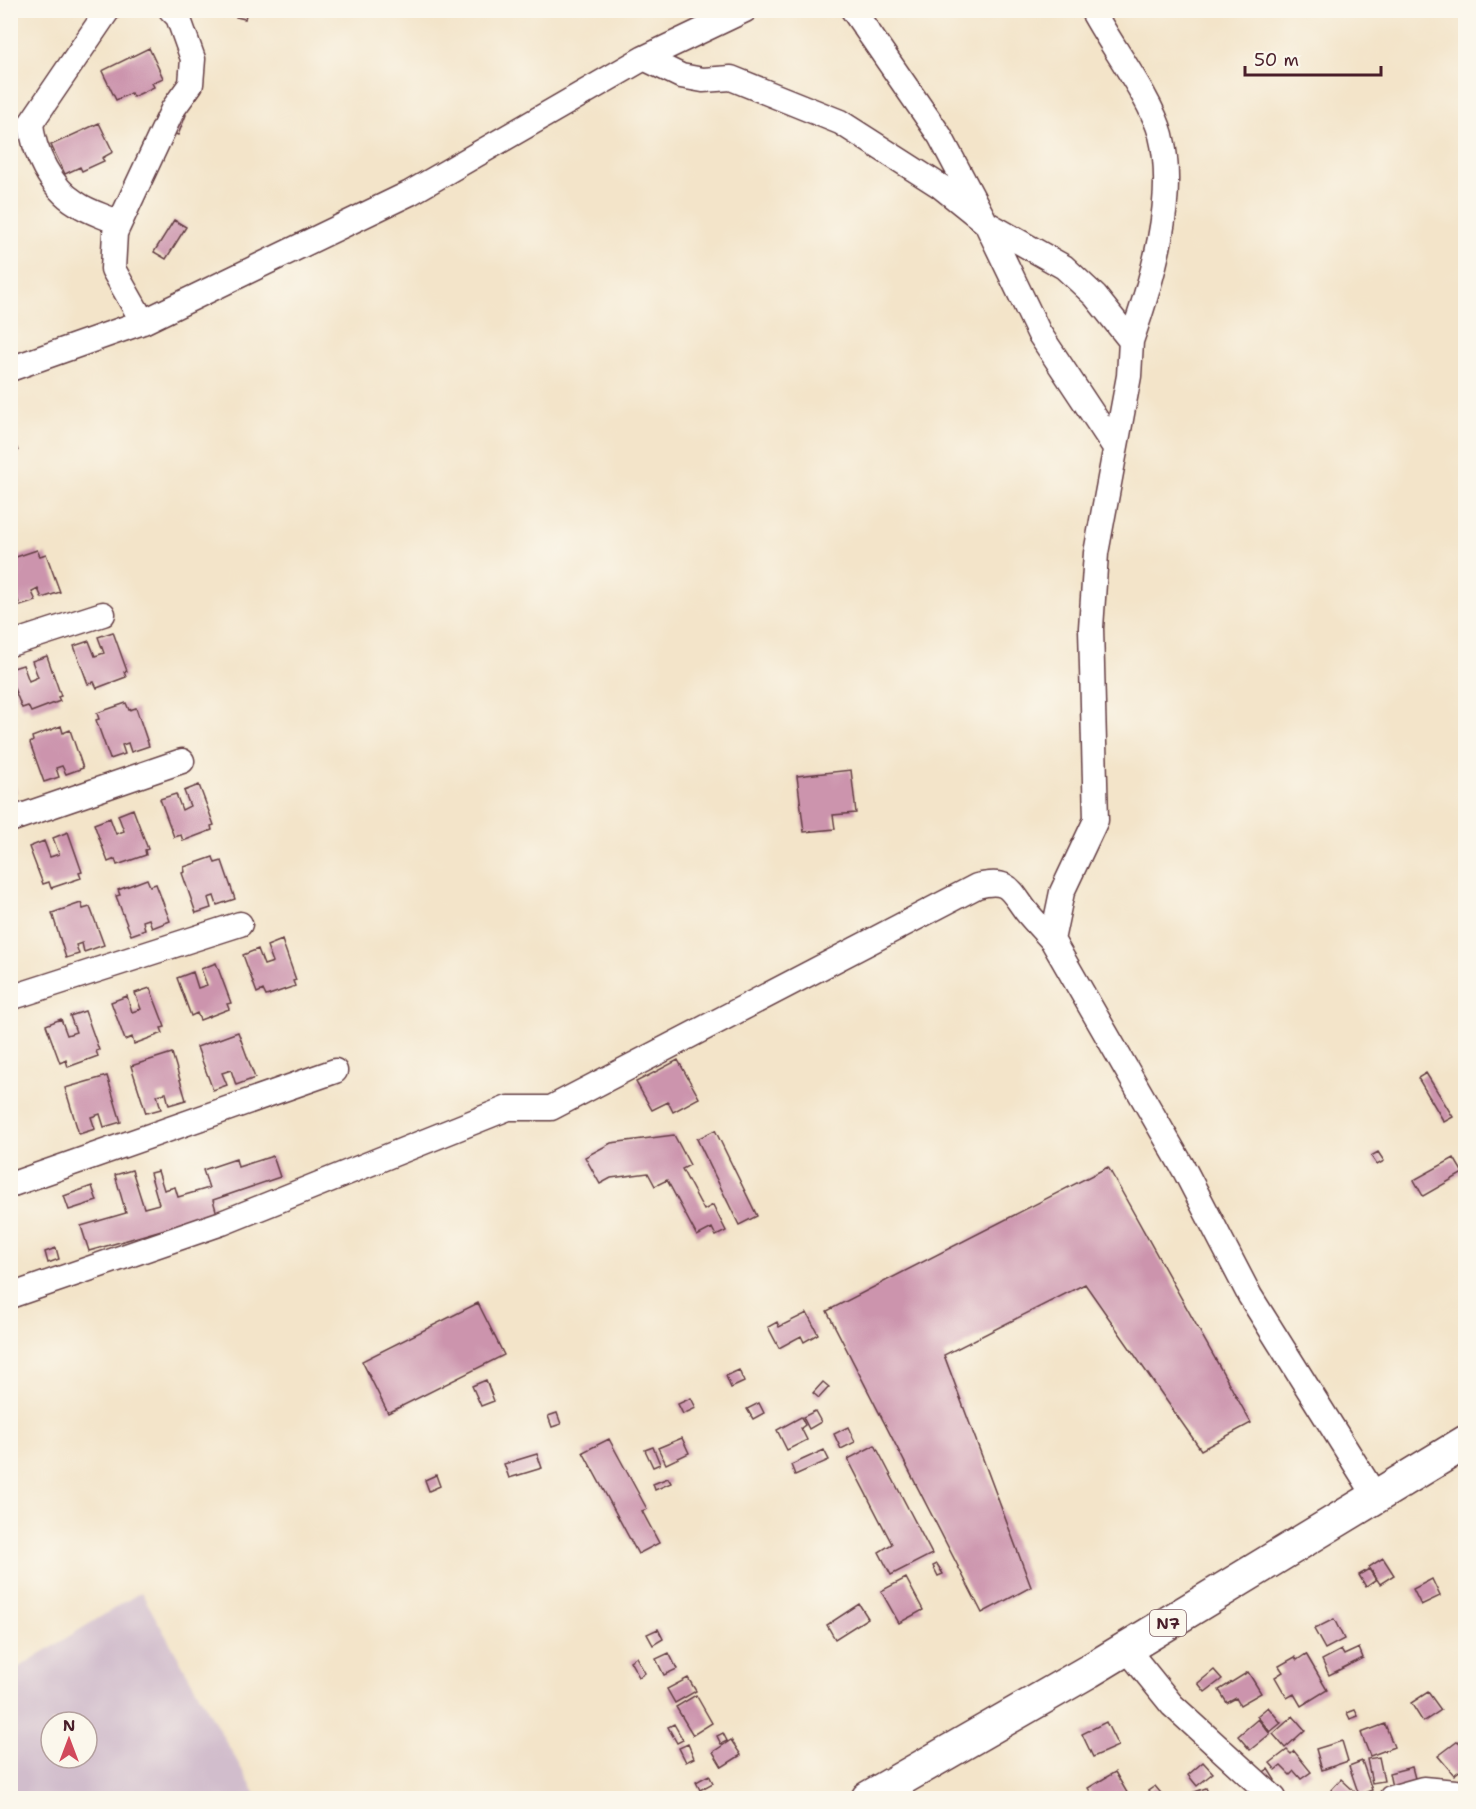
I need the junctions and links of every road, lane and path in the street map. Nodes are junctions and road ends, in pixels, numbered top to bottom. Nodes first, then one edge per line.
1 (108, 10) edge
2 (171, 10) edge
3 (745, 10) edge
4 (853, 10) edge
5 (1092, 10) edge
6 (644, 58) junction
7 (119, 223) junction
8 (986, 223) junction
9 (143, 321) junction
10 (1131, 341) junction
11 (10, 369) edge
12 (1114, 446) junction
13 (103, 614) dead end
14 (10, 644) edge
15 (182, 761) dead end
16 (10, 820) edge
17 (240, 924) dead end
18 (1052, 939) junction
19 (10, 998) edge
20 (335, 1071) dead end
21 (10, 1185) edge
22 (10, 1296) edge
23 (1466, 1442) edge
24 (1376, 1497) junction
25 (1126, 1648) junction
26 (1466, 1793) edge
27 (868, 1798) edge
28 (1274, 1798) edge
29 (1391, 1798) edge

1 - 7 street
2 - 7 street
3 - 6 street
4 - 8 street
5 - 10 street
6 - 8 street
6 - 9 street
7 - 9 street
8 - 10 street
8 - 12 street
9 - 11 street
10 - 12 street
12 - 18 street
13 - 14 street
15 - 16 street
17 - 19 street
18 - 22 street
18 - 24 street
20 - 21 street
23 - 24 highway, N7
24 - 25 highway, N7
25 - 27 highway, N7
25 - 28 street
26 - 29 street

